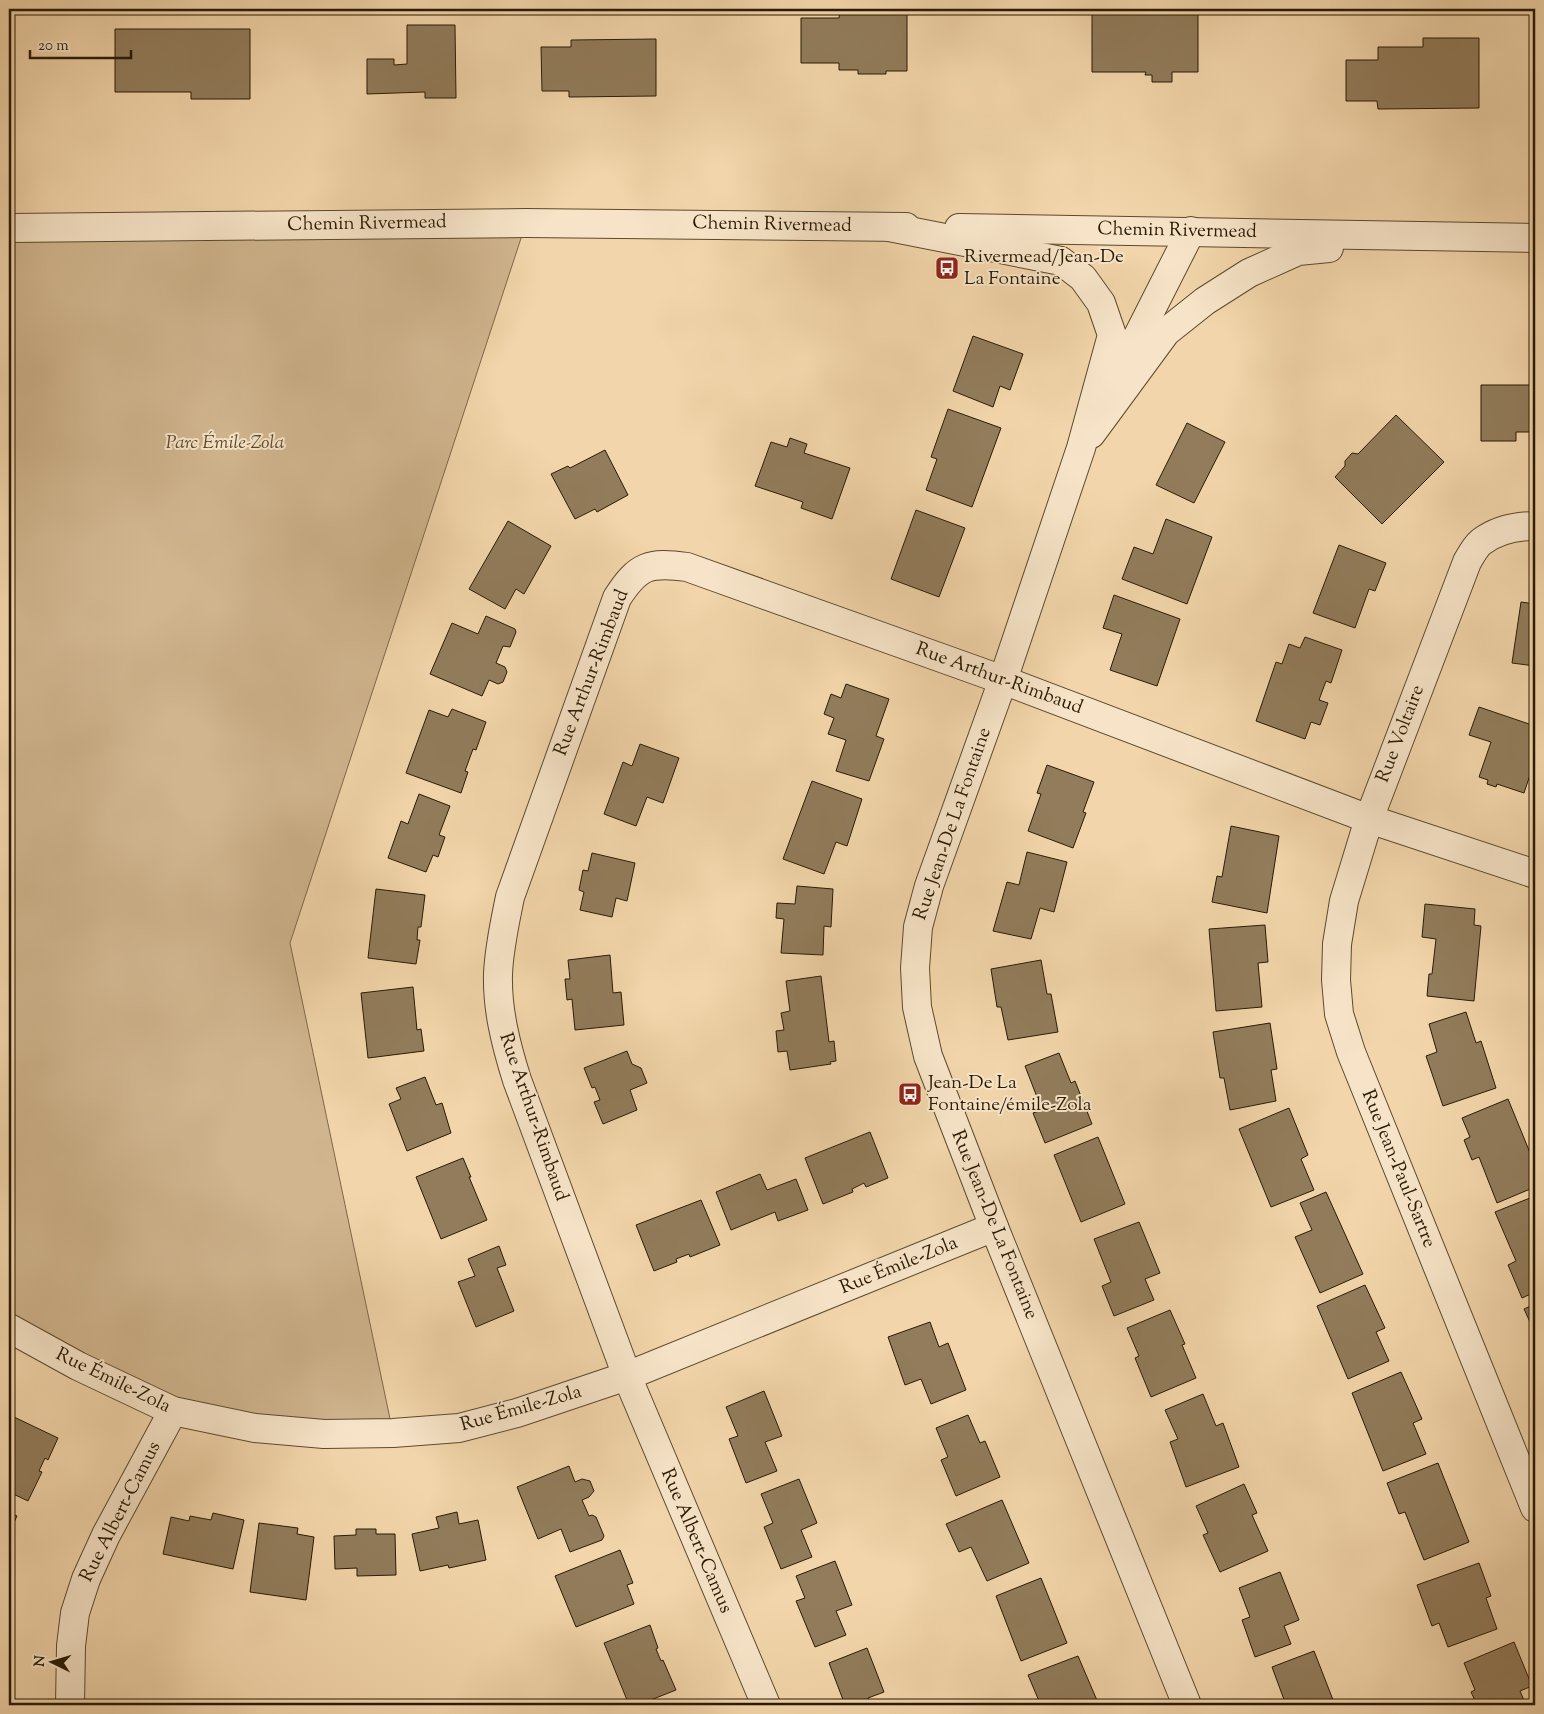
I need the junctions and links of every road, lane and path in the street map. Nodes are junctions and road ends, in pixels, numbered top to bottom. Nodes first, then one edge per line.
1 (889, 227) junction
2 (9, 228) edge
3 (1190, 231) junction
4 (1458, 238) junction
5 (1535, 238) edge
6 (1081, 448) junction
7 (1535, 526) edge
8 (1003, 680) junction
9 (1369, 819) junction
10 (1535, 874) edge
11 (994, 1227) junction
12 (9, 1328) edge
13 (627, 1376) junction
14 (173, 1411) junction
15 (1535, 1508) edge
16 (70, 1705) edge
17 (766, 1705) edge
18 (1186, 1705) edge

1 - 2 street, Chemin Rivermead
1 - 3 street, Chemin Rivermead
1 - 6 street, Rue Jean-De La Fontaine
3 - 4 street, Chemin Rivermead
3 - 6 street, Rue Jean-De La Fontaine
4 - 5 street, Chemin Rivermead
4 - 6 street, Rue Jean-De La Fontaine
6 - 8 street, Rue Jean-De La Fontaine
7 - 9 street, Rue Voltaire
8 - 9 street, Rue Arthur-Rimbaud
8 - 11 street, Rue Jean-De La Fontaine
8 - 13 street, Rue Arthur-Rimbaud
9 - 10 street
9 - 15 street, Rue Jean-Paul-Sartre
11 - 13 street, Rue Émile-Zola
11 - 18 street, Rue Jean-De La Fontaine
12 - 14 street, Rue Émile-Zola
13 - 14 street, Rue Émile-Zola
13 - 17 street, Rue Albert-Camus
14 - 16 street, Rue Albert-Camus

